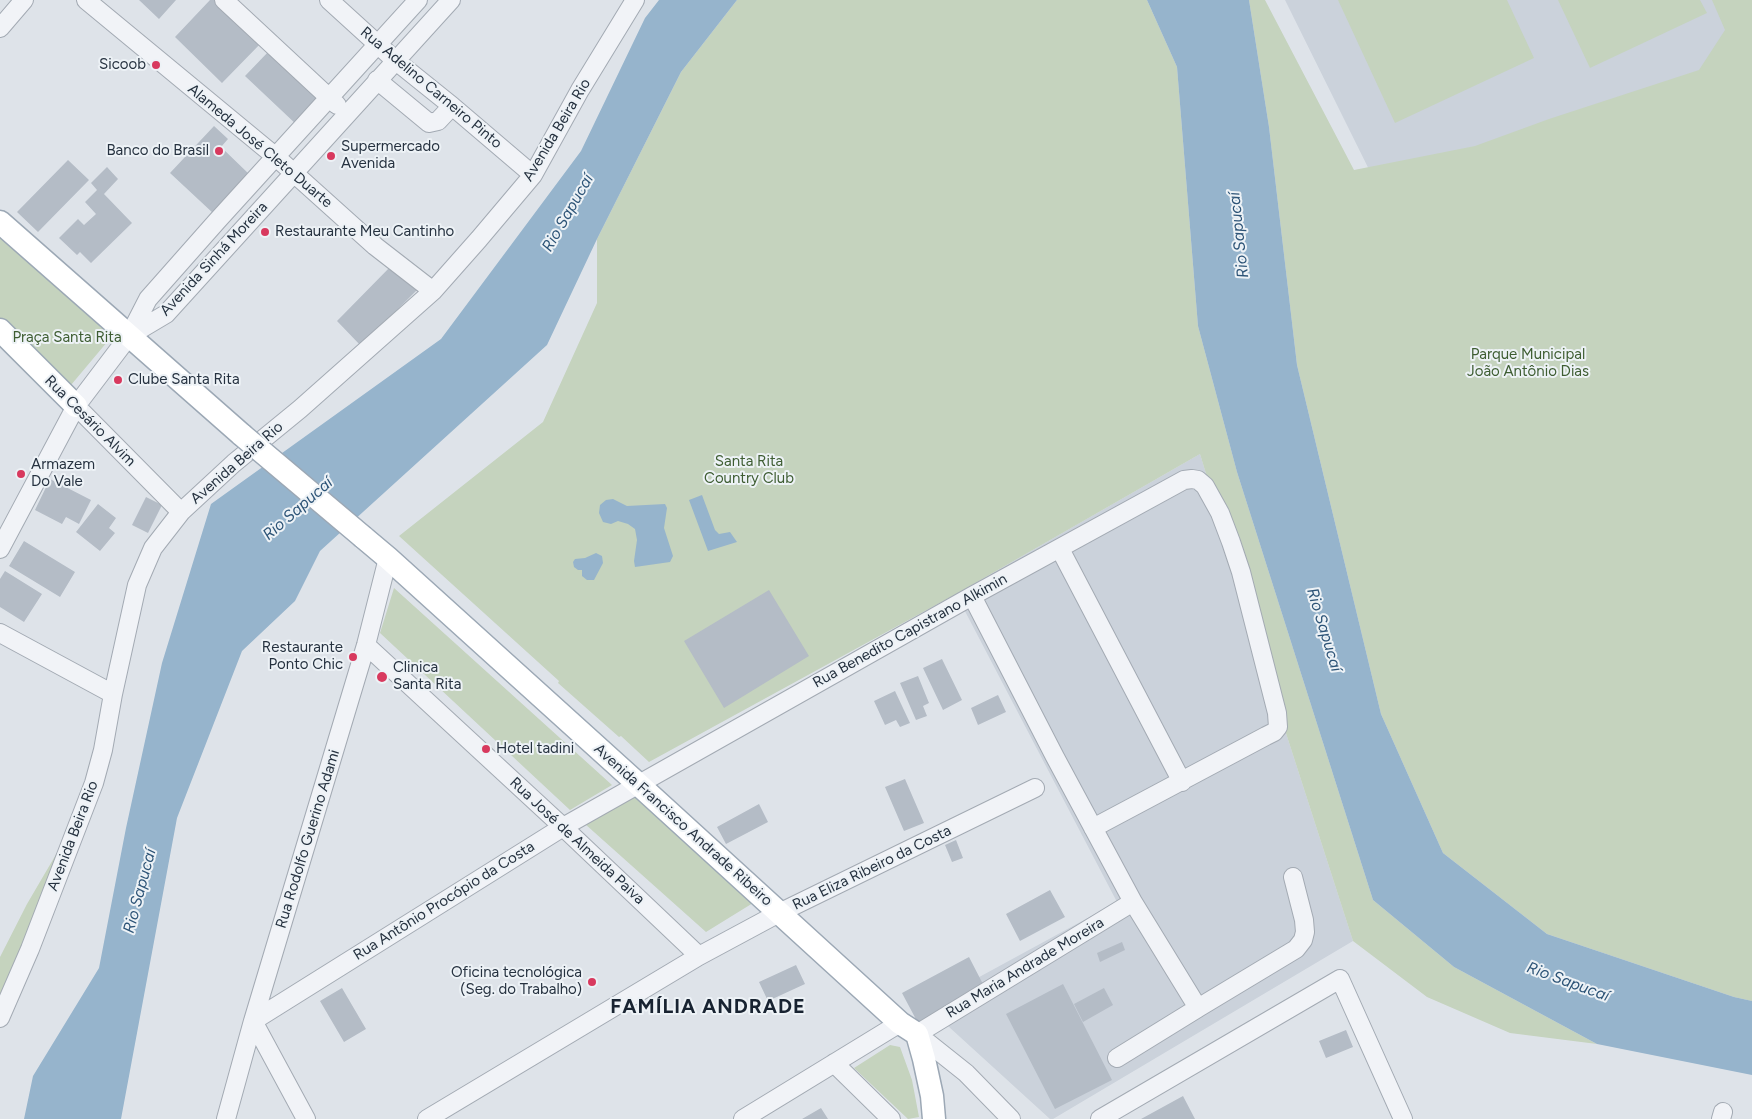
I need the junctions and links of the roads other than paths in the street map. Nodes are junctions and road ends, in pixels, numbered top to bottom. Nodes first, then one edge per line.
1 (24, 0) edge
2 (86, 0) edge
3 (224, 0) edge
4 (329, 0) edge
5 (418, 0) edge
6 (451, 0) edge
7 (635, 0) edge
8 (0, 28) edge
9 (378, 44) junction
10 (396, 61) junction
11 (377, 80) junction
12 (329, 97) junction
13 (452, 106) junction
14 (348, 114) junction
15 (276, 157) junction
16 (292, 174) junction
17 (533, 175) junction
18 (0, 222) edge
19 (433, 291) junction
20 (0, 330) edge
21 (129, 336) junction
22 (76, 406) junction
23 (181, 512) junction
24 (0, 548) edge
25 (1060, 549) junction
26 (388, 558) junction
27 (972, 596) junction
28 (0, 634) edge
29 (366, 645) junction
30 (113, 694) junction
31 (1182, 782) junction
32 (638, 784) junction
33 (1035, 788) dead end
34 (563, 826) junction
35 (1093, 828) junction
36 (1293, 877) dead end
37 (1133, 902) junction
38 (779, 913) junction
39 (699, 956) junction
40 (1198, 1008) junction
41 (0, 1018) edge
42 (253, 1020) junction
43 (908, 1029) junction
44 (1118, 1058) dead end
45 (834, 1063) junction
46 (226, 1119) edge
47 (306, 1119) edge
48 (428, 1119) edge
49 (743, 1119) edge
50 (892, 1119) edge
51 (934, 1119) edge
52 (1011, 1119) edge
53 (1100, 1119) edge
54 (1403, 1119) edge

1 - 8 street
2 - 15 street, Alameda José Cleto Duarte
3 - 12 street
4 - 9 street, Rua Adelino Carneiro Pinto
5 - 9 street, Avenida Sinhá Moreira
6 - 10 street, Avenida Sinhá Moreira
7 - 17 street, Avenida Beira Rio
9 - 10 street, Rua Adelino Carneiro Pinto
9 - 12 street, Avenida Sinhá Moreira
10 - 11 street, Avenida Sinhá Moreira
10 - 13 street, Rua Adelino Carneiro Pinto
11 - 13 street
11 - 14 street, Avenida Sinhá Moreira
12 - 14 street
12 - 15 street, Avenida Sinhá Moreira
13 - 17 street, Rua Adelino Carneiro Pinto
14 - 16 street, Avenida Sinhá Moreira
15 - 16 street, Alameda José Cleto Duarte
15 - 21 street, Avenida Sinhá Moreira
16 - 19 street, Alameda José Cleto Duarte
16 - 21 street, Avenida Sinhá Moreira
17 - 19 street, Avenida Beira Rio
18 - 21 main road, Avenida Francisco Andrade Ribeiro
19 - 23 street, Avenida Beira Rio
20 - 22 main road, Rua Cesário Alvim
21 - 22 street
21 - 26 main road, Avenida Francisco Andrade Ribeiro, bridge
22 - 23 street, Rua Cesário Alvim
22 - 24 street
23 - 30 street, Avenida Beira Rio
25 - 27 street, Rua Benedito Capistrano Alkimin
25 - 31 street
25 - 31 street, Rua Benedito Capistrano Alkimin
26 - 29 street, Rua Rodolfo Guerino Adami
26 - 32 main road, Avenida Francisco Andrade Ribeiro
27 - 32 street, Rua Benedito Capistrano Alkimin
27 - 35 street
28 - 30 street
29 - 34 street, Rua José de Almeida Paiva
29 - 42 street, Rua Rodolfo Guerino Adami
30 - 41 street, Avenida Beira Rio
31 - 35 street
32 - 34 street, Rua Antônio Procópio da Costa
32 - 38 main road, Avenida Francisco Andrade Ribeiro
33 - 38 street, Rua Eliza Ribeiro da Costa
34 - 39 street, Rua José de Almeida Paiva
34 - 42 street, Rua Antônio Procópio da Costa
35 - 37 street
36 - 40 street
37 - 40 street
37 - 43 street, Rua Maria Andrade Moreira
38 - 39 street, Rua Eliza Ribeiro da Costa
38 - 43 main road, Avenida Francisco Andrade Ribeiro
39 - 48 street, Rua Eliza Ribeiro da Costa
40 - 44 street
42 - 46 street, Rua Rodolfo Guerino Adami
42 - 47 street
43 - 45 street, Rua Maria Andrade Moreira
43 - 51 main road
43 - 52 street
45 - 49 street, Rua Maria Andrade Moreira
45 - 50 street
53 - 54 street

